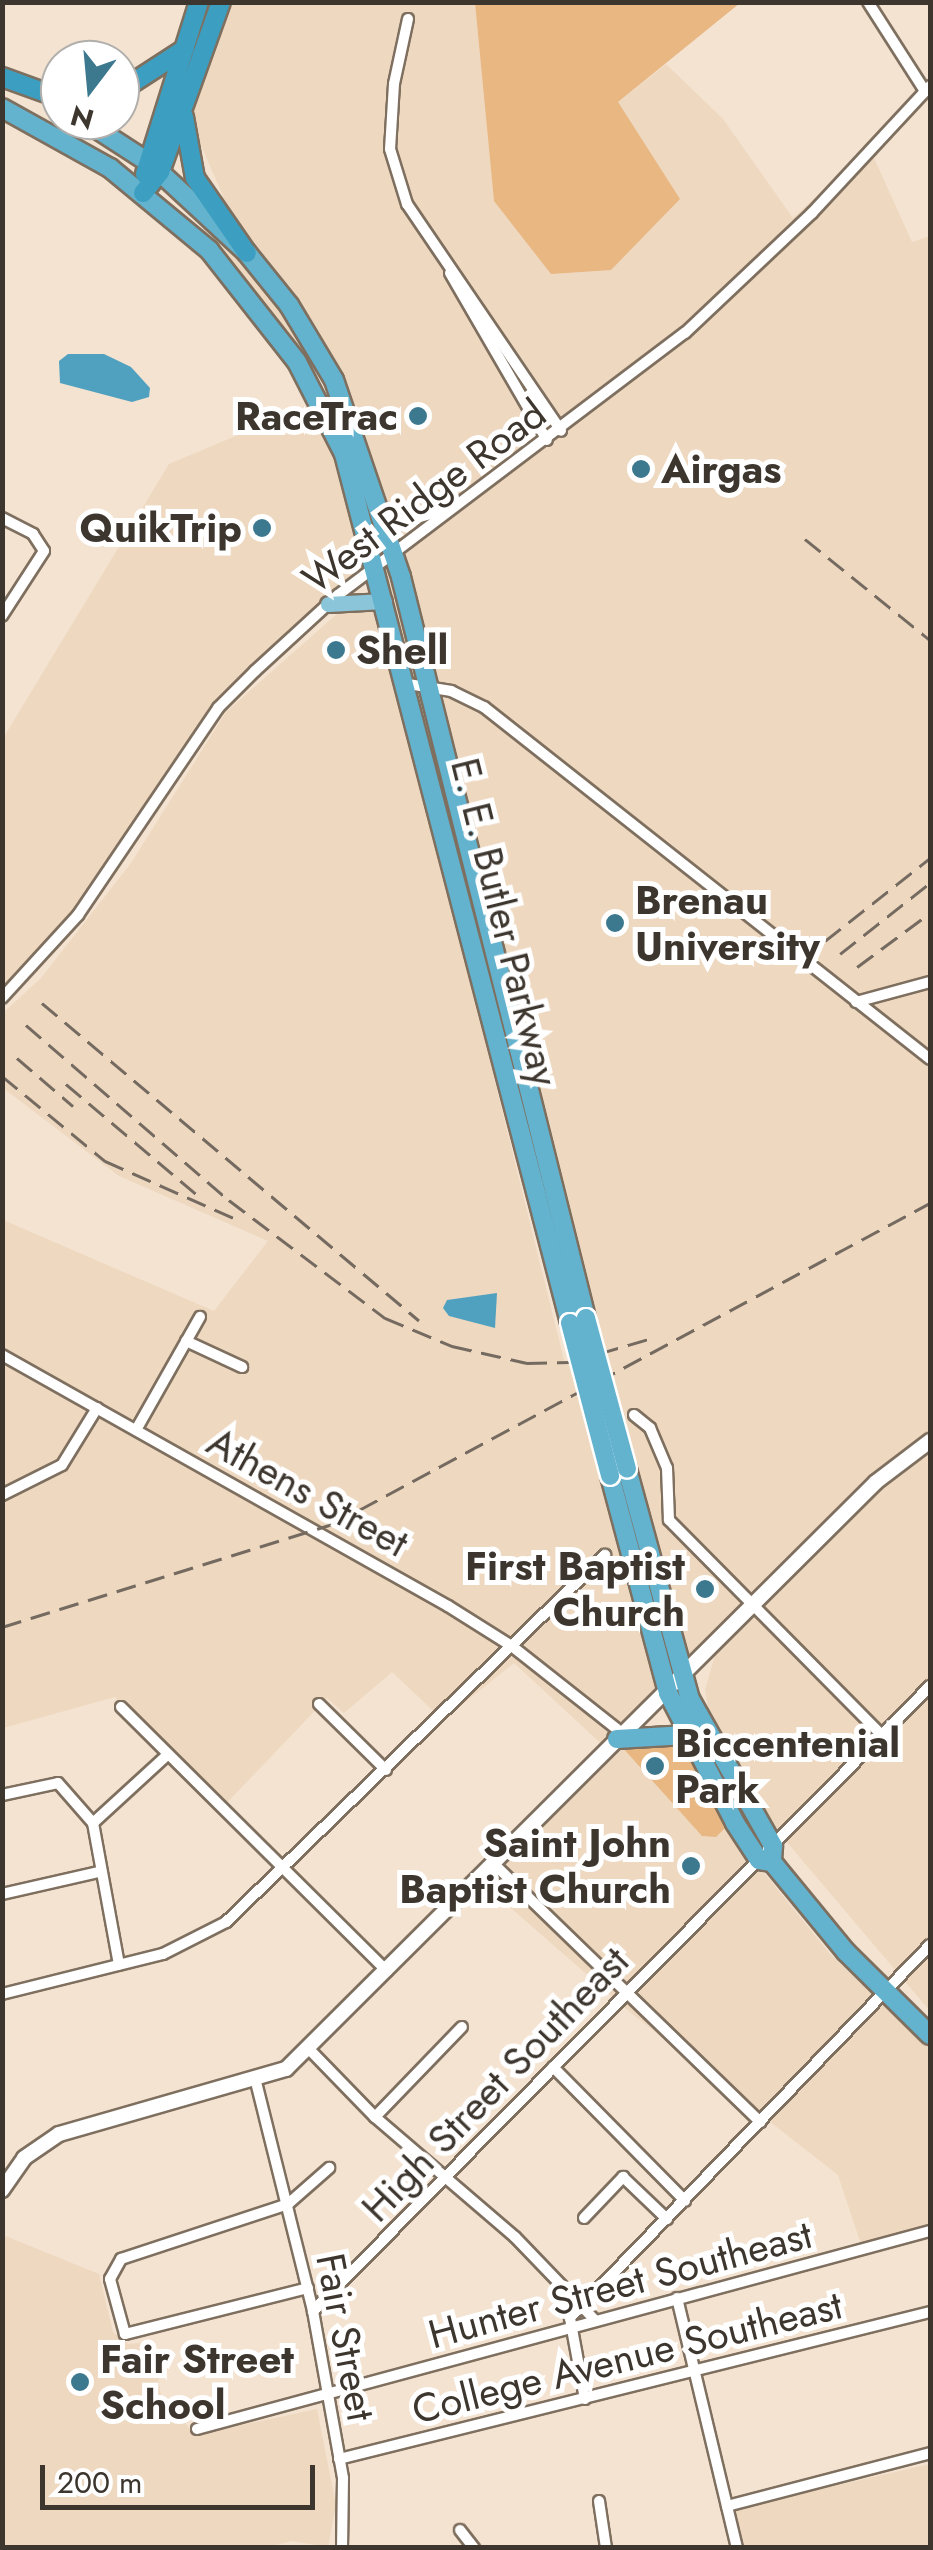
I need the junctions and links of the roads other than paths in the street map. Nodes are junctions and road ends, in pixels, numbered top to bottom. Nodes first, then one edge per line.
1 (198, 2) edge
2 (220, 2) edge
3 (868, 2) edge
4 (408, 19) dead end
5 (185, 48) junction
6 (2, 77) edge
7 (140, 78) edge
8 (928, 88) edge
9 (40, 91) edge
10 (40, 97) edge
11 (186, 100) junction
12 (2, 108) edge
13 (113, 140) edge
14 (155, 168) junction
15 (141, 191) junction
16 (247, 253) junction
17 (444, 258) junction
18 (560, 430) junction
19 (546, 440) junction
20 (456, 506) junction
21 (383, 515) junction
22 (2, 518) edge
23 (394, 554) junction
24 (375, 567) junction
25 (384, 601) junction
26 (328, 604) junction
27 (2, 616) edge
28 (417, 685) junction
29 (930, 982) edge
30 (2, 998) edge
31 (856, 1002) junction
32 (930, 1058) edge
33 (200, 1318) dead end
34 (186, 1341) junction
35 (2, 1355) edge
36 (242, 1367) dead end
37 (97, 1408) junction
38 (634, 1415) dead end
39 (136, 1430) junction
40 (930, 1441) edge
41 (619, 1472) junction
42 (2, 1494) edge
43 (605, 1555) dead end
44 (753, 1605) junction
45 (513, 1647) junction
46 (684, 1675) junction
47 (930, 1686) edge
48 (668, 1692) junction
49 (319, 1704) dead end
50 (121, 1707) dead end
51 (688, 1735) junction
52 (882, 1735) junction
53 (620, 1737) junction
54 (166, 1756) junction
55 (386, 1770) junction
56 (2, 1795) edge
57 (93, 1823) junction
58 (768, 1856) junction
59 (494, 1864) junction
60 (285, 1870) junction
61 (98, 1872) junction
62 (2, 1894) edge
63 (930, 1945) edge
64 (119, 1965) junction
65 (387, 1971) junction
66 (629, 1990) junction
67 (2, 1994) edge
68 (888, 1994) junction
69 (462, 2027) dead end
70 (930, 2035) edge
71 (309, 2049) junction
72 (553, 2067) junction
73 (256, 2082) junction
74 (375, 2117) junction
75 (760, 2122) junction
76 (329, 2168) dead end
77 (444, 2176) junction
78 (2, 2190) edge
79 (684, 2201) junction
80 (288, 2204) junction
81 (584, 2218) dead end
82 (667, 2219) junction
83 (930, 2231) edge
84 (308, 2288) junction
85 (677, 2298) junction
86 (581, 2306) junction
87 (313, 2311) junction
88 (930, 2312) edge
89 (595, 2320) junction
90 (569, 2327) junction
91 (694, 2372) junction
92 (326, 2394) junction
93 (586, 2398) junction
94 (197, 2429) dead end
95 (930, 2453) edge
96 (339, 2459) junction
97 (599, 2501) dead end
98 (727, 2506) junction
99 (460, 2530) dead end
100 (342, 2548) edge
101 (474, 2548) edge
102 (606, 2548) edge
103 (738, 2548) edge

1 - 5 highway
2 - 11 highway
3 - 8 street
4 - 17 street
5 - 7 highway
5 - 14 highway
6 - 9 highway
6 - 10 highway
8 - 18 street, West Ridge Road
11 - 14 highway
11 - 16 highway
12 - 15 highway, E. E. Butler Parkway
13 - 14 highway, E. E. Butler Parkway
14 - 15 highway
14 - 16 highway, E. E. Butler Parkway
15 - 24 highway, E. E. Butler Parkway
16 - 21 highway, E. E. Butler Parkway
17 - 18 street
17 - 19 street
18 - 19 street, West Ridge Road
19 - 20 street, West Ridge Road
20 - 21 street
20 - 23 street, West Ridge Road
21 - 23 highway, E. E. Butler Parkway
22 - 27 street
23 - 24 street, West Ridge Road
23 - 28 highway, E. E. Butler Parkway
24 - 25 highway, E. E. Butler Parkway
24 - 26 street, West Ridge Road
25 - 26 main road
25 - 28 highway, E. E. Butler Parkway
26 - 30 street, West Ridge Road
28 - 31 street
28 - 41 highway, E. E. Butler Parkway, bridge
29 - 31 street
31 - 32 street
33 - 34 street
34 - 36 street
34 - 39 street
35 - 37 street, Athens Street
37 - 39 street, Athens Street
37 - 42 street
38 - 44 street
39 - 45 street, Athens Street
40 - 44 main road
41 - 46 highway, E. E. Butler Parkway
41 - 48 highway, E. E. Butler Parkway
43 - 45 street
44 - 46 main road
44 - 52 street
45 - 53 street, Athens Street
45 - 55 street
46 - 48 main road
46 - 58 highway, E. E. Butler Parkway
47 - 52 street, High Street Southeast
48 - 51 highway, E. E. Butler Parkway
48 - 53 main road
49 - 55 street
50 - 54 street
51 - 53 highway
51 - 58 highway, E. E. Butler Parkway
52 - 58 street, High Street Southeast
53 - 59 main road
54 - 57 street
54 - 60 street
55 - 60 street
56 - 57 street
57 - 61 street
58 - 66 street, High Street Southeast
58 - 68 highway, E. E. Butler Parkway
59 - 65 main road
59 - 66 street
60 - 64 street
60 - 65 street
61 - 62 street
61 - 64 street
63 - 68 street
64 - 67 street
65 - 71 main road
66 - 72 street, High Street Southeast
66 - 75 street
68 - 70 highway, E. E. Butler Parkway
68 - 75 street
69 - 74 street
71 - 73 main road
71 - 74 street
72 - 77 street, High Street Southeast
72 - 79 street
73 - 78 main road
73 - 80 street, Fair Street
74 - 77 street
75 - 79 street
76 - 80 street
77 - 86 street
77 - 87 street, High Street Southeast
79 - 82 street
80 - 84 street, Fair Street
80 - 84 street
81 - 82 street
82 - 86 street
83 - 85 street, Hunter Street Southeast
84 - 87 street, Fair Street
85 - 89 street, Hunter Street Southeast
85 - 91 street
86 - 89 street
86 - 90 street
87 - 92 street, Fair Street
88 - 91 street, College Avenue Southeast
89 - 90 street, Hunter Street Southeast
90 - 92 street, Hunter Street Southeast
90 - 93 street
91 - 93 street, College Avenue Southeast
91 - 98 street
92 - 94 street, Hunter Street Southeast
92 - 96 street, Fair Street
93 - 96 street, College Avenue Southeast
95 - 98 street
96 - 100 street, Fair Street
97 - 102 street
98 - 103 street
99 - 101 street

